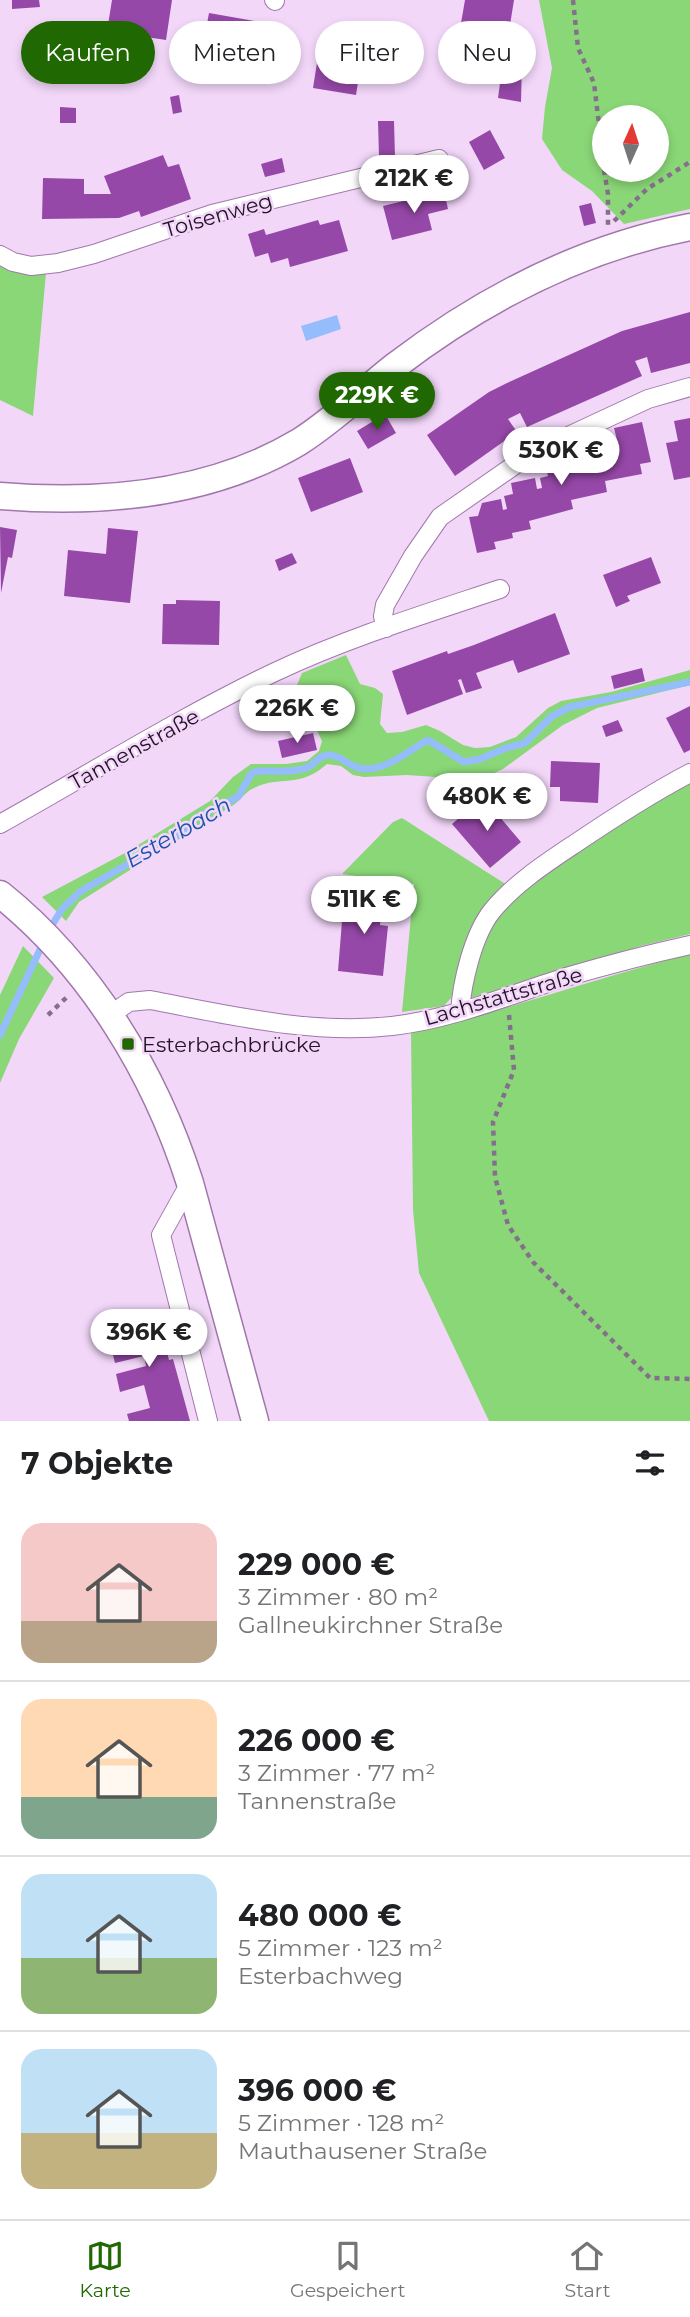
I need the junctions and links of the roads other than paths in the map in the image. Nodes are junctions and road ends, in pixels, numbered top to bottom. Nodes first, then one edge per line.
1 (439, 159) dead end
2 (690, 227) edge
3 (0, 255) edge
4 (690, 387) edge
5 (0, 496) edge
6 (500, 589) dead end
7 (386, 628) junction
8 (690, 773) edge
9 (0, 824) edge
10 (0, 894) edge
11 (690, 945) edge
12 (460, 1012) junction
13 (110, 1015) junction
14 (190, 1182) junction
15 (208, 1421) edge
16 (255, 1421) edge

1 - 3 street, Toisenweg
2 - 5 street
4 - 7 street
6 - 7 street, Tannenstraße
7 - 9 street, Tannenstraße
8 - 12 street
10 - 13 street
11 - 12 street, Lachstattstraße
12 - 13 street, Lachstattstraße
13 - 14 street
14 - 15 street
14 - 16 street

